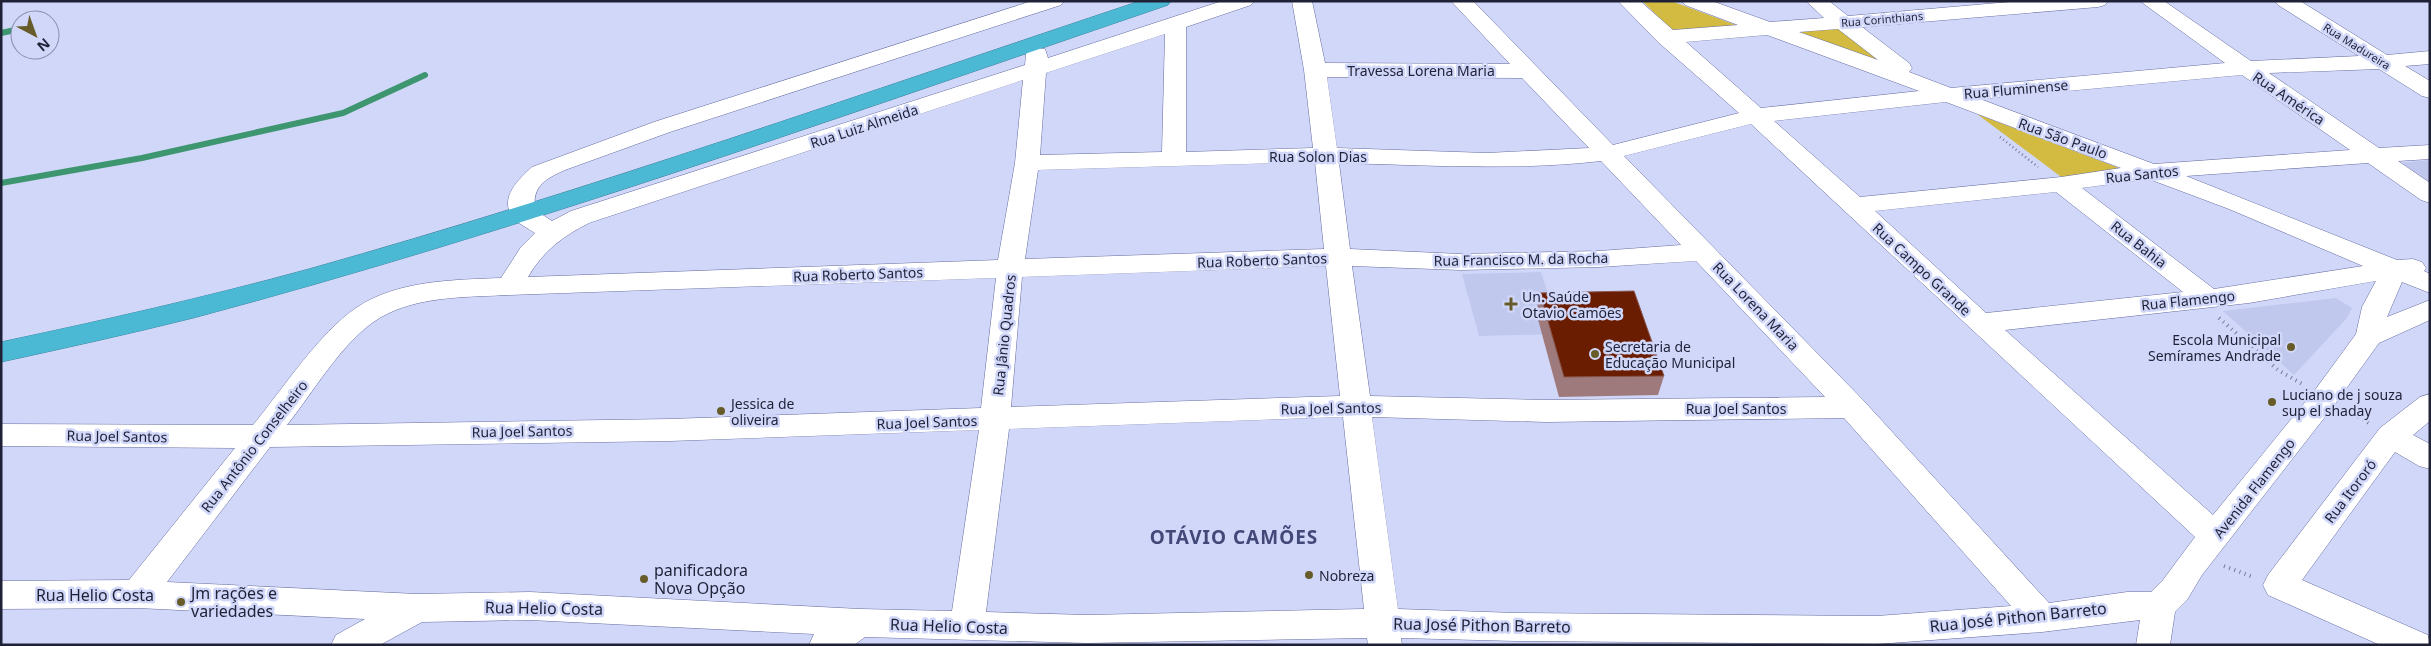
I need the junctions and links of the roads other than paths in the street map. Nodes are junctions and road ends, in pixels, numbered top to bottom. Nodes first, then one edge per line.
1 (1054, 1) edge
2 (1161, 1) edge
3 (1244, 1) edge
4 (1302, 1) edge
5 (1461, 1) edge
6 (1628, 1) edge
7 (1692, 1) edge
8 (1816, 1) edge
9 (2098, 1) edge
10 (2150, 1) edge
11 (2284, 1) edge
12 (1176, 22) junction
13 (1844, 22) junction
14 (1771, 29) junction
15 (1666, 37) junction
16 (1037, 43) junction
17 (2430, 57) edge
18 (2384, 62) junction
19 (2244, 68) junction
20 (1037, 70) junction
21 (1315, 70) junction
22 (1528, 71) junction
23 (1924, 85) junction
24 (2430, 91) edge
25 (1946, 95) junction
26 (1755, 116) junction
27 (2430, 152) edge
28 (1608, 154) junction
29 (1326, 155) junction
30 (2376, 157) junction
31 (1174, 159) junction
32 (1027, 163) junction
33 (2153, 171) junction
34 (2062, 184) junction
35 (2430, 195) edge
36 (1854, 205) junction
37 (523, 213) junction
38 (550, 232) junction
39 (1704, 252) junction
40 (1338, 257) junction
41 (2430, 266) edge
42 (1010, 269) junction
43 (2395, 269) junction
44 (2430, 284) edge
45 (509, 286) junction
46 (2207, 297) junction
47 (379, 306) joint
48 (2430, 309) edge
49 (1980, 323) junction
50 (2369, 336) junction
51 (1, 352) edge
52 (2430, 405) edge
53 (1358, 406) junction
54 (1852, 407) junction
55 (995, 420) junction
56 (1, 435) edge
57 (262, 436) junction
58 (2391, 436) junction
59 (2430, 458) edge
60 (2207, 547) junction
61 (138, 594) junction
62 (1, 595) edge
63 (2159, 606) junction
64 (417, 608) junction
65 (2042, 618) junction
66 (860, 623) junction
67 (967, 627) junction
68 (1876, 630) junction
69 (1384, 634) edge
70 (1010, 637) edge
71 (1087, 637) edge
72 (348, 645) edge
73 (826, 645) edge
74 (1909, 645) edge
75 (2153, 645) edge
76 (2416, 645) edge

1 - 37 street
2 - 16 highway
3 - 12 street, Rua Luiz Almeida
4 - 21 street
5 - 22 street, Rua Lorena Maria
6 - 15 street, Rua Campo Grande
7 - 14 street, Rua São Paulo
8 - 13 street
9 - 13 street, Rua Corinthians
10 - 19 street, Rua América
11 - 18 street, Rua Madureira
12 - 20 street, Rua Luiz Almeida
12 - 31 street
13 - 14 street, Rua Corinthians
13 - 23 street
14 - 15 street, Rua Corinthians
14 - 23 street, Rua São Paulo
15 - 26 street, Rua Campo Grande
16 - 20 street, Rua Jânio Quadros
16 - 37 highway
17 - 18 street, Rua Fluminense
18 - 19 street, Rua Fluminense
18 - 24 street, Rua Madureira
19 - 25 street, Rua Fluminense
19 - 30 street, Rua América
20 - 32 street, Rua Jânio Quadros
20 - 38 street, Rua Luiz Almeida
21 - 22 street, Travessa Lorena Maria
21 - 29 street
22 - 28 street, Rua Lorena Maria
23 - 25 street, Rua São Paulo
25 - 26 street, Rua Fluminense
25 - 33 street, Rua São Paulo
26 - 28 street, Rua Fluminense
26 - 36 street, Rua Campo Grande
27 - 30 street, Rua Santos
28 - 29 street, Rua Solon Dias
28 - 39 street, Rua Lorena Maria
29 - 31 street, Rua Solon Dias
29 - 40 street
30 - 33 street, Rua Santos
30 - 35 street, Rua América
31 - 32 street, Rua Solon Dias
32 - 42 street, Rua Jânio Quadros
33 - 34 street, Rua Santos
33 - 43 street, Rua São Paulo
34 - 36 street, Rua Santos
34 - 46 street, Rua Bahia
36 - 49 street, Rua Campo Grande
37 - 38 street
37 - 51 highway
38 - 45 street, Rua Luiz Almeida
39 - 40 street, Rua Francisco M. da Rocha
39 - 54 street, Rua Lorena Maria
40 - 42 street, Rua Roberto Santos
40 - 53 street
41 - 43 street
42 - 45 street, Rua Roberto Santos
42 - 55 street, Rua Jânio Quadros
43 - 44 street, Rua São Paulo
43 - 46 street, Rua Flamengo
43 - 50 street, Avenida Flamengo
45 - 47 street, Rua Roberto Santos
46 - 49 street, Rua Flamengo
47 - 57 street, Rua Antônio Conselheiro
48 - 50 street, Avenida Flamengo
49 - 60 street, Rua Campo Grande
50 - 60 street, Avenida Flamengo
52 - 58 street, Rua Itororó
53 - 54 street, Rua Joel Santos
53 - 55 street, Rua Joel Santos
53 - 69 street
54 - 65 street, Rua Lorena Maria
55 - 57 street, Rua Joel Santos
55 - 67 street, Rua Jânio Quadros
56 - 57 street, Rua Joel Santos
57 - 61 street, Rua Antônio Conselheiro
58 - 59 street
58 - 76 street, Rua Itororó
60 - 63 street, Avenida Flamengo
61 - 62 street, Rua Helio Costa
61 - 64 street, Rua Helio Costa
63 - 65 street, Rua José Pithon Barreto
63 - 75 street
64 - 66 street, Rua Helio Costa
64 - 72 street
65 - 68 street, Rua José Pithon Barreto
66 - 67 street, Rua Helio Costa
66 - 73 street
67 - 70 street, Rua Helio Costa
68 - 69 street, Rua José Pithon Barreto
68 - 74 street, Rua José Pithon Barreto
69 - 71 street, Rua José Pithon Barreto
70 - 71 street, Rua Helio Costa

